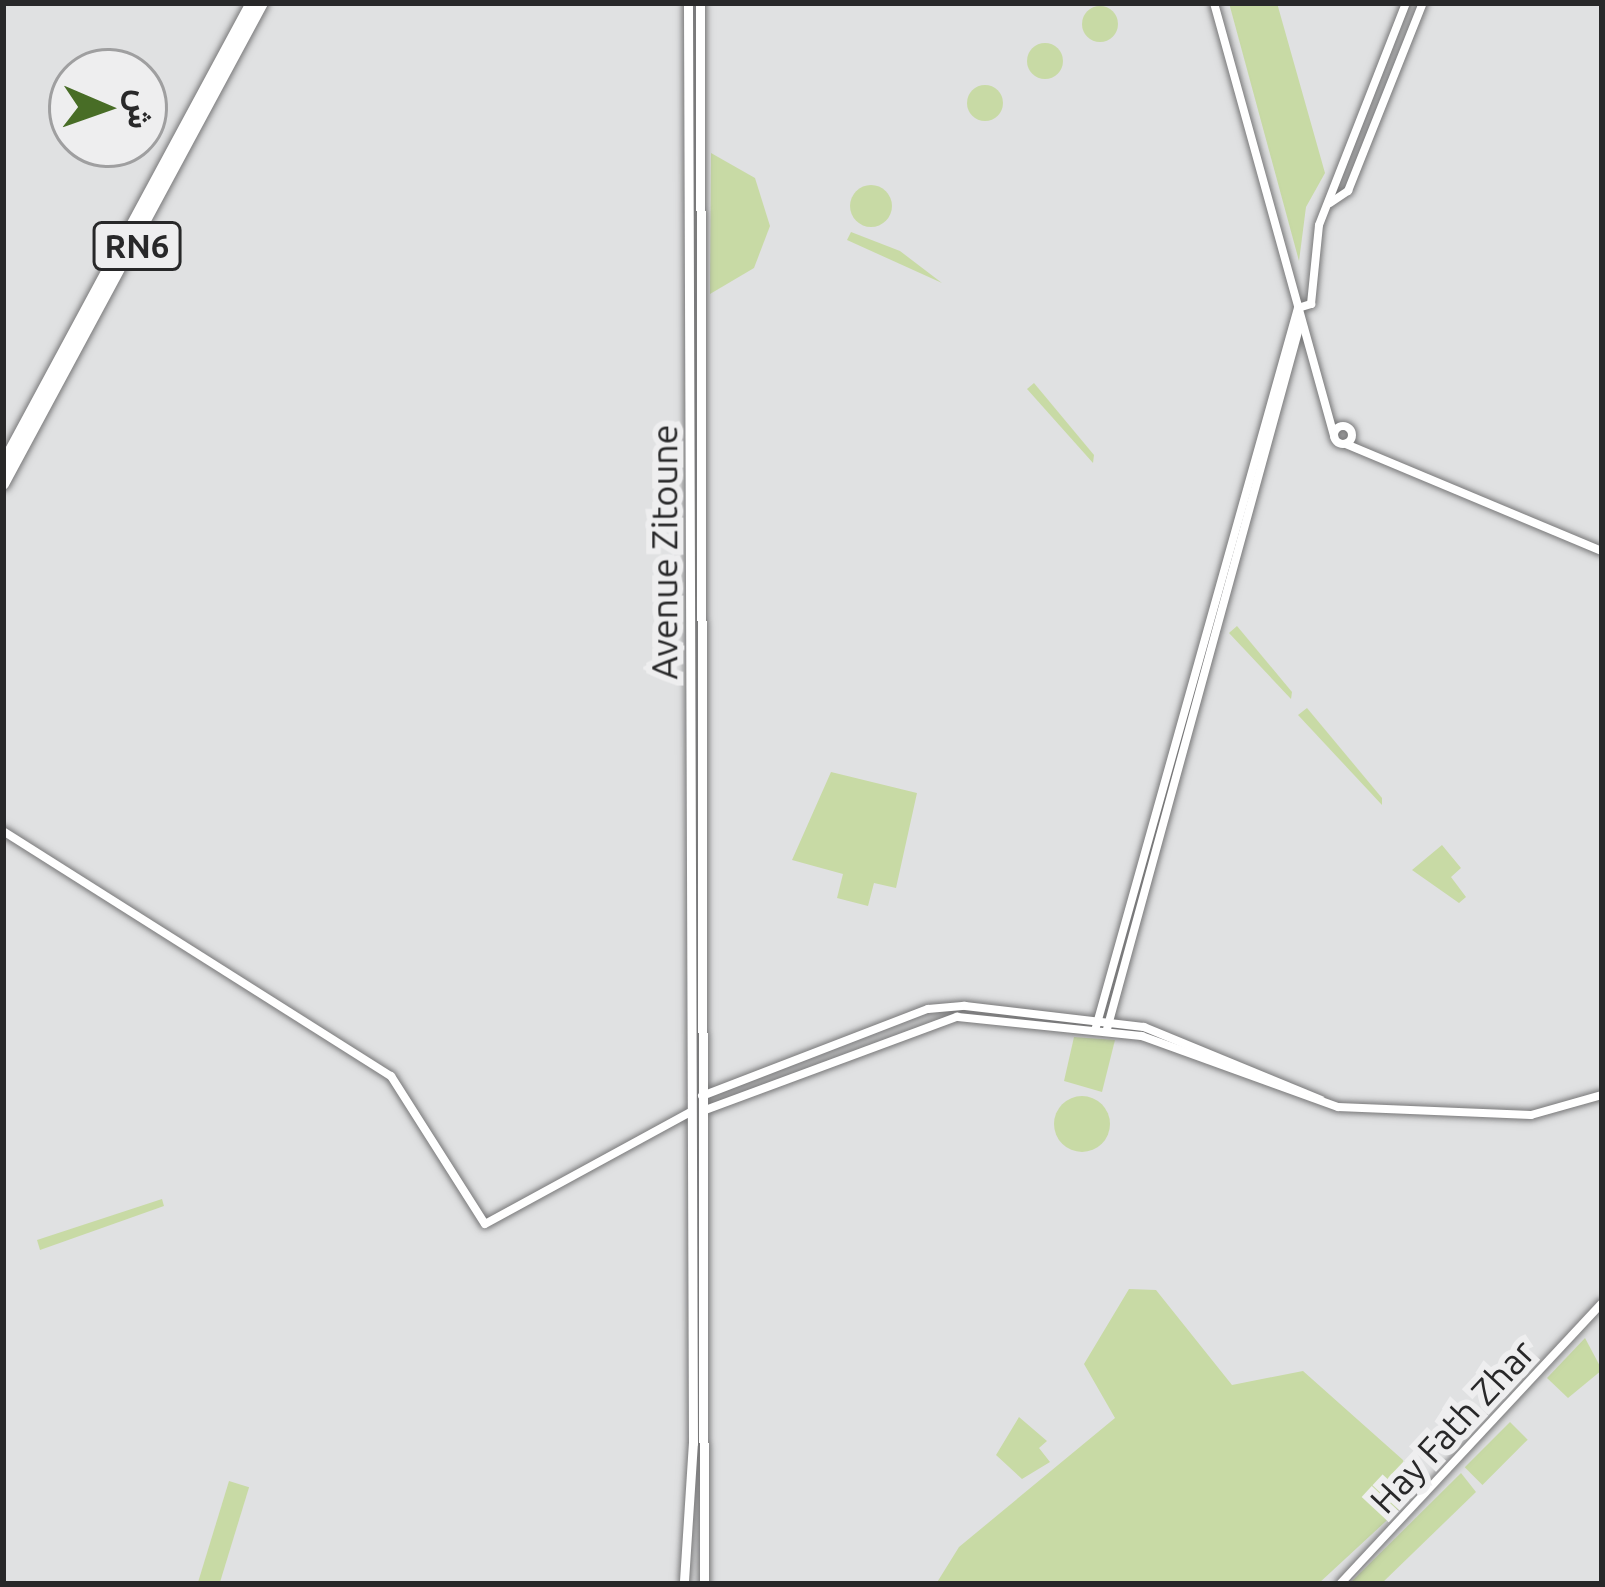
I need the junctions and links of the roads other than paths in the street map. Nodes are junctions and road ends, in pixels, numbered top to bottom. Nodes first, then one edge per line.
1 (252, 3) edge
2 (262, 3) edge
3 (688, 3) edge
4 (700, 3) edge
5 (1214, 3) edge
6 (1406, 3) edge
7 (1423, 3) edge
8 (1329, 204) junction
9 (686, 305) junction
10 (702, 305) junction
11 (1298, 308) junction
12 (685, 318) junction
13 (703, 319) junction
14 (1301, 321) junction
15 (1328, 417) junction
16 (1342, 426) junction
17 (1352, 434) junction
18 (1334, 437) junction
19 (1346, 444) junction
20 (1363, 446) junction
21 (3, 466) edge
22 (3, 484) edge
23 (1602, 551) edge
24 (690, 718) junction
25 (705, 721) junction
26 (688, 733) junction
27 (705, 734) junction
28 (3, 831) edge
29 (1102, 1023) junction
30 (1602, 1095) edge
31 (689, 1100) junction
32 (703, 1103) junction
33 (690, 1113) junction
34 (1602, 1303) edge
35 (684, 1561) junction
36 (705, 1575) edge
37 (689, 1583) edge
38 (1340, 1584) edge

1 - 21 highway, RN6
2 - 22 highway, RN6
3 - 9 main road, Avenue Zitoune
4 - 10 main road, Avenue Zitoune
5 - 11 street
6 - 8 street
7 - 8 street
8 - 11 street
9 - 10 main road
9 - 12 main road, Avenue Zitoune
10 - 13 main road, Avenue Zitoune
11 - 14 street
11 - 29 street
12 - 13 main road
12 - 24 main road, Avenue Zitoune
13 - 25 main road, Avenue Zitoune
14 - 15 street
14 - 29 street
15 - 16 street
15 - 18 street
16 - 17 street
16 - 18 street
17 - 19 street
17 - 20 street
18 - 19 street
19 - 20 street
20 - 23 street
24 - 25 main road
24 - 26 main road, Avenue Zitoune
25 - 27 main road, Avenue Zitoune
26 - 27 main road
26 - 31 main road, Avenue Zitoune
27 - 32 main road, Avenue Zitoune
28 - 33 street
29 - 30 street
29 - 32 street
31 - 32 main road
31 - 33 main road, Avenue Zitoune
32 - 33 main road
32 - 36 main road, Avenue Zitoune
33 - 35 main road, Avenue Zitoune
34 - 38 street, Hay Fath Zhar
35 - 36 main road
35 - 37 main road, Avenue Zitoune
36 - 37 main road

